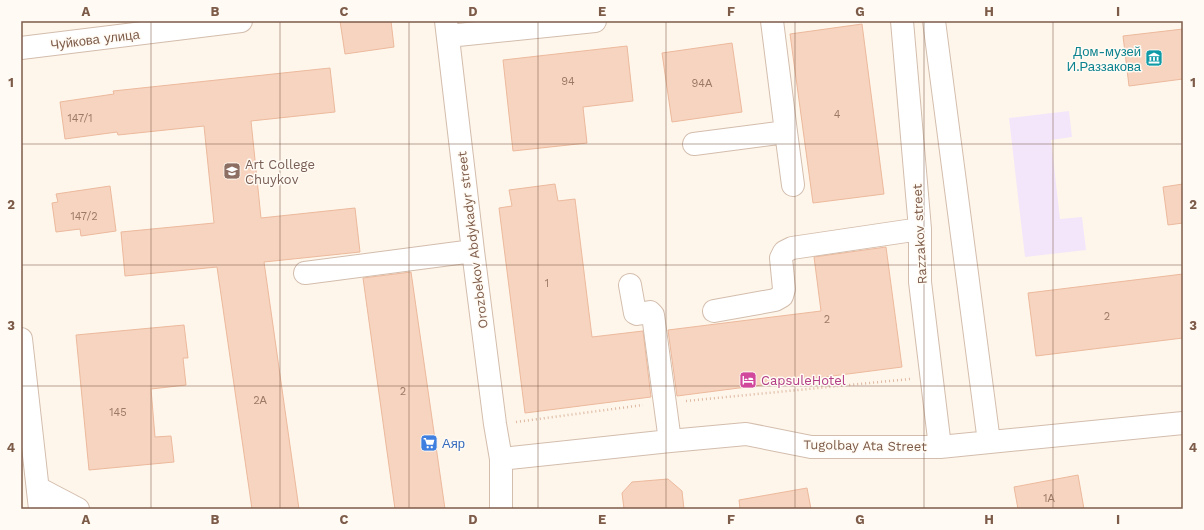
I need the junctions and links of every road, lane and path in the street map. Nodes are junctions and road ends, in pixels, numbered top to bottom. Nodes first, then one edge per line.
1 (241, 21) edge
2 (595, 21) edge
3 (772, 21) edge
4 (902, 21) edge
5 (934, 21) edge
6 (447, 29) edge
7 (21, 48) edge
8 (786, 132) junction
9 (694, 144) dead end
10 (793, 185) dead end
11 (920, 229) junction
12 (472, 252) junction
13 (305, 273) dead end
14 (630, 285) dead end
15 (714, 311) dead end
16 (21, 339) edge
17 (932, 377) junction
18 (665, 402) junction
19 (495, 424) junction
20 (1183, 424) edge
21 (670, 441) junction
22 (989, 442) junction
23 (940, 447) junction
24 (501, 459) junction
25 (39, 499) edge
26 (78, 509) edge
27 (501, 509) edge

1 - 7 street, Чуйкова улица
2 - 6 street
3 - 8 street
4 - 11 street, Razzakov street
5 - 22 street
6 - 12 street, Orozbekov Abdykadyr street
8 - 9 street
8 - 10 street
11 - 15 street
11 - 17 street, Razzakov street
12 - 13 street
12 - 19 street, Orozbekov Abdykadyr street
14 - 18 street
16 - 25 street
17 - 18 path
17 - 23 street, Razzakov street
18 - 19 path
18 - 21 street
19 - 24 street, Orozbekov Abdykadyr street
20 - 22 street, Tugolbay Ata Street
21 - 23 street, Tugolbay Ata Street
21 - 24 street, Tugolbay Ata Street
22 - 23 street, Tugolbay Ata Street
24 - 27 street, Orozbekov Abdykadyr street
25 - 26 street

